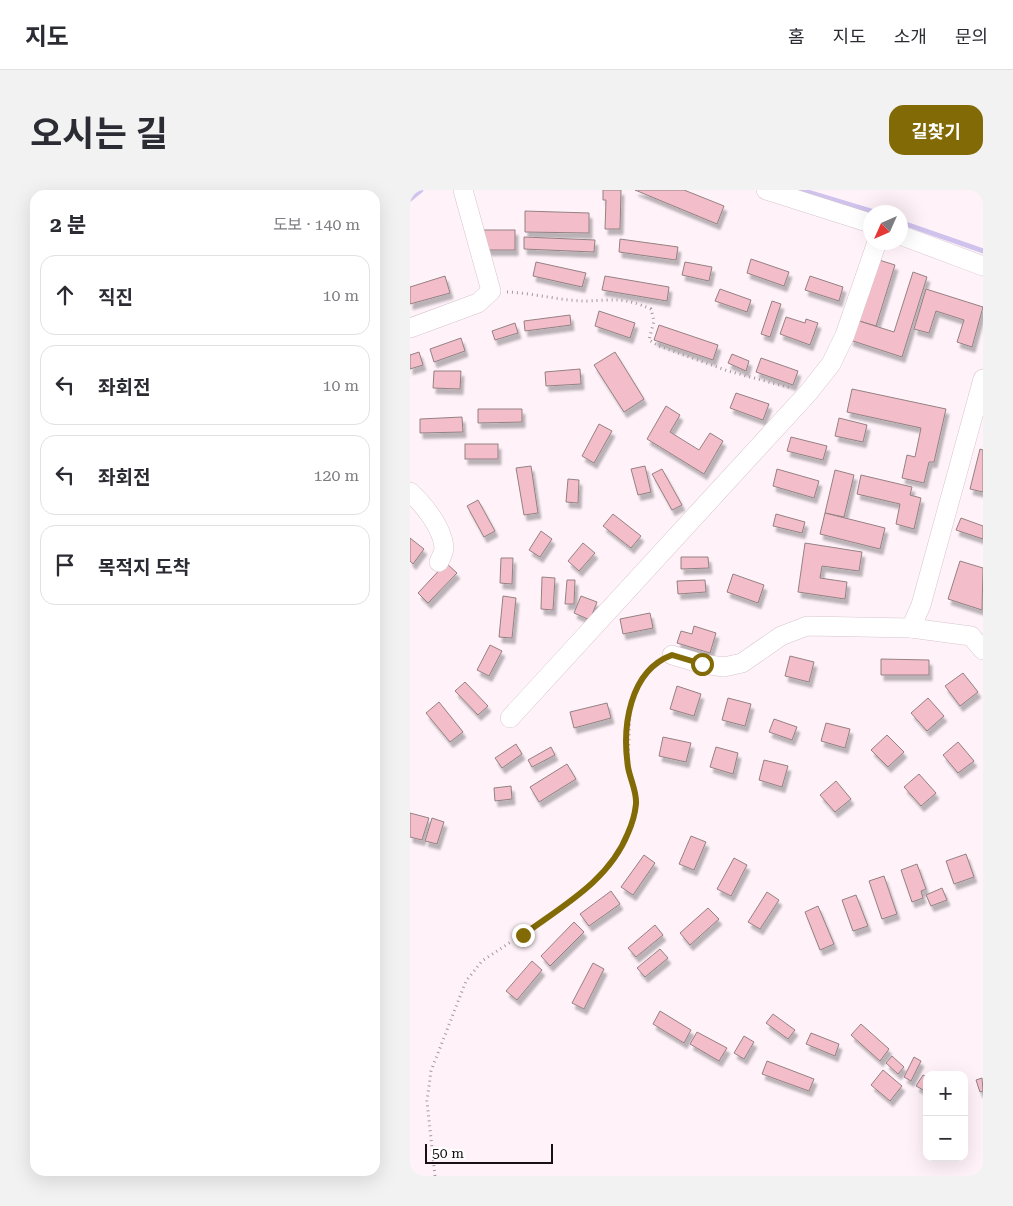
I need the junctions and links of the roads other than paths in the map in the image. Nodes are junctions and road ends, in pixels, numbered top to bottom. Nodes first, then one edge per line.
1 (463, 190) edge
2 (766, 190) edge
3 (863, 221) edge
4 (908, 238) edge
5 (874, 250) edge
6 (983, 266) edge
7 (410, 328) edge
8 (982, 385) edge
9 (410, 492) edge
10 (439, 562) dead end
11 (911, 628) junction
12 (983, 650) edge
13 (672, 655) road end
14 (510, 718) dead end

1 - 7 street
2 - 3 street
4 - 6 street
5 - 14 street
8 - 11 street
9 - 10 street
11 - 12 street
11 - 13 street

